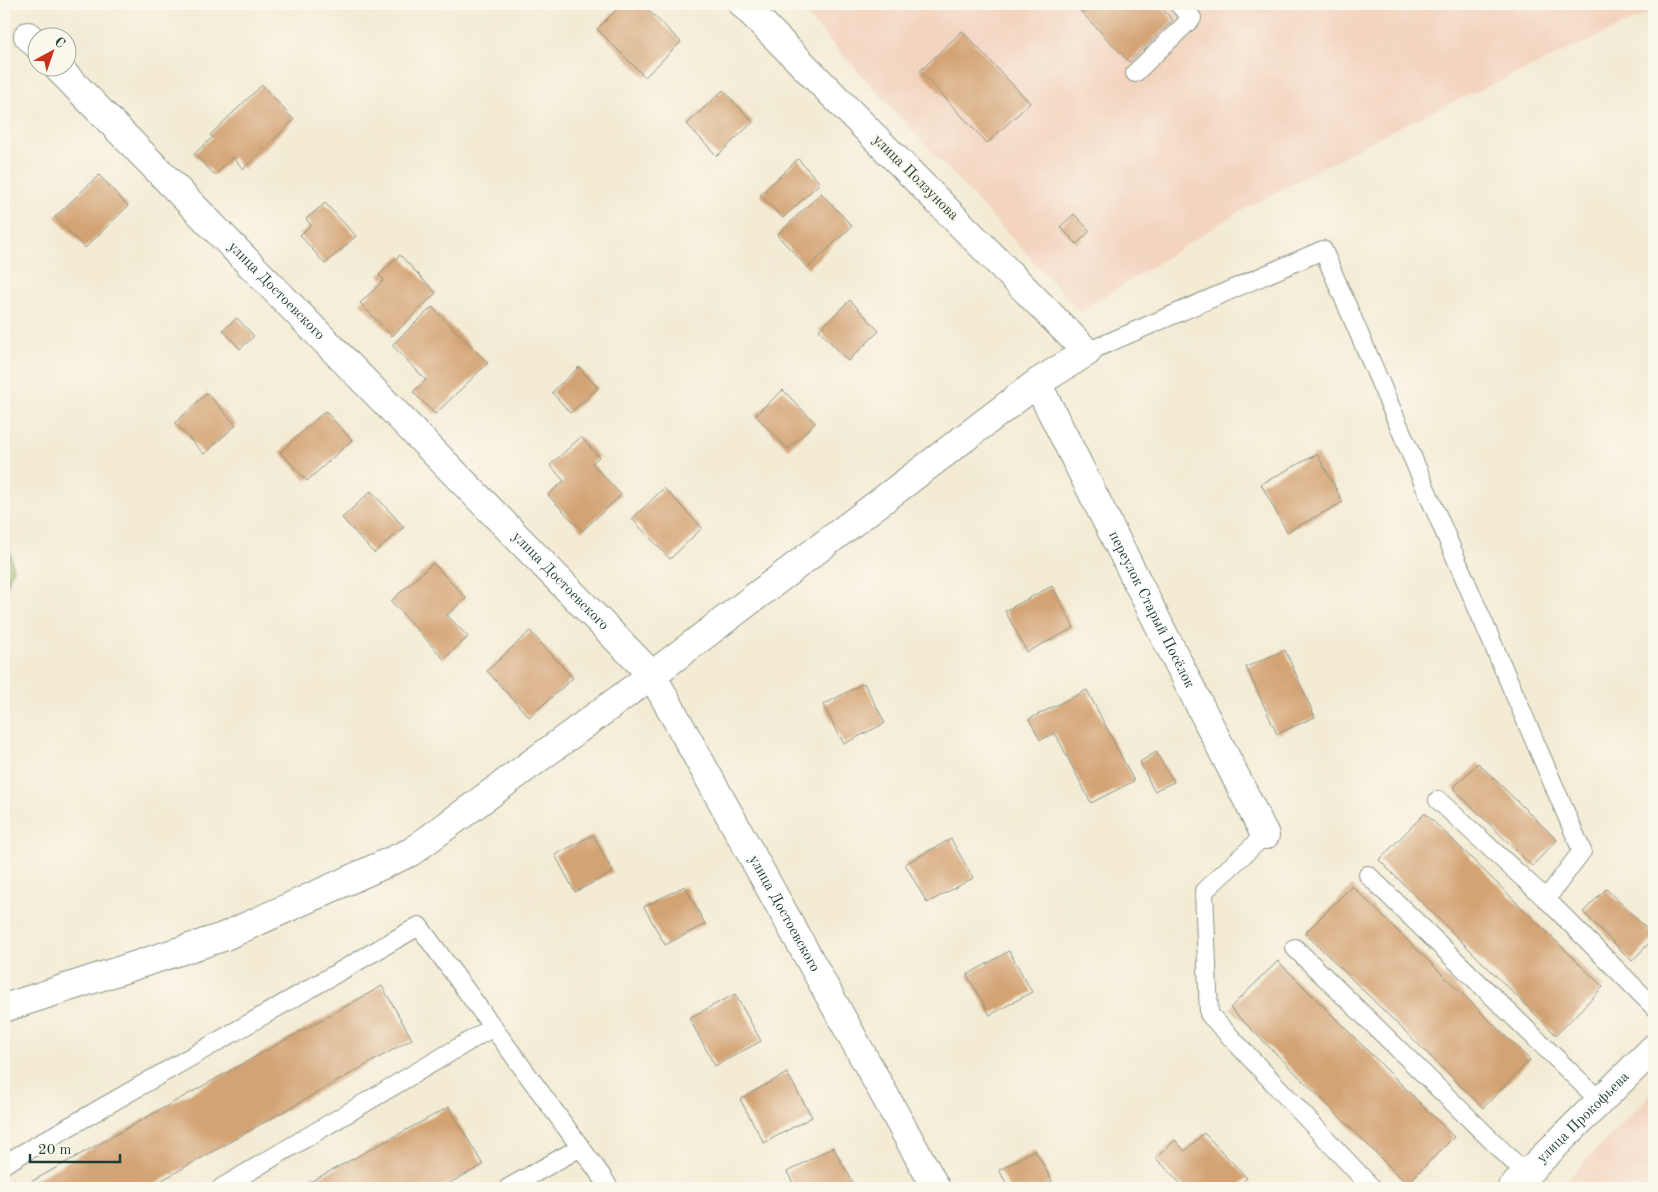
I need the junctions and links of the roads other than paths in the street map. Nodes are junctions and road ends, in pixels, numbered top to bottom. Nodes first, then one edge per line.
1 (743, 4) edge
2 (1178, 4) edge
3 (1135, 73) dead end
4 (68, 78) edge
5 (1087, 352) junction
6 (1037, 383) junction
7 (652, 675) junction
8 (1438, 800) dead end
9 (1265, 836) joint
10 (1368, 875) dead end
11 (1546, 899) junction
12 (1295, 948) dead end
13 (1654, 1007) edge
14 (4, 1008) edge
15 (493, 1028) junction
16 (1654, 1048) edge
17 (1600, 1101) junction
18 (581, 1147) junction
19 (4, 1164) edge
20 (1519, 1181) edge
21 (221, 1188) edge
22 (508, 1188) edge
23 (608, 1188) edge
24 (936, 1188) edge
25 (1372, 1188) edge

1 - 5 street, улица Ползунова
2 - 3 lane
4 - 7 street, улица Достоевского
5 - 6 street
5 - 11 lane
6 - 7 street
6 - 9 street, переулок Старый Посёлок
7 - 14 street
7 - 24 street, улица Достоевского
8 - 11 lane
9 - 25 lane
10 - 17 lane
11 - 13 lane
12 - 20 lane
15 - 18 lane
15 - 19 lane
15 - 21 lane
16 - 17 street, улица Прокофьева
17 - 20 street, улица Прокофьева
18 - 22 lane
18 - 23 lane

